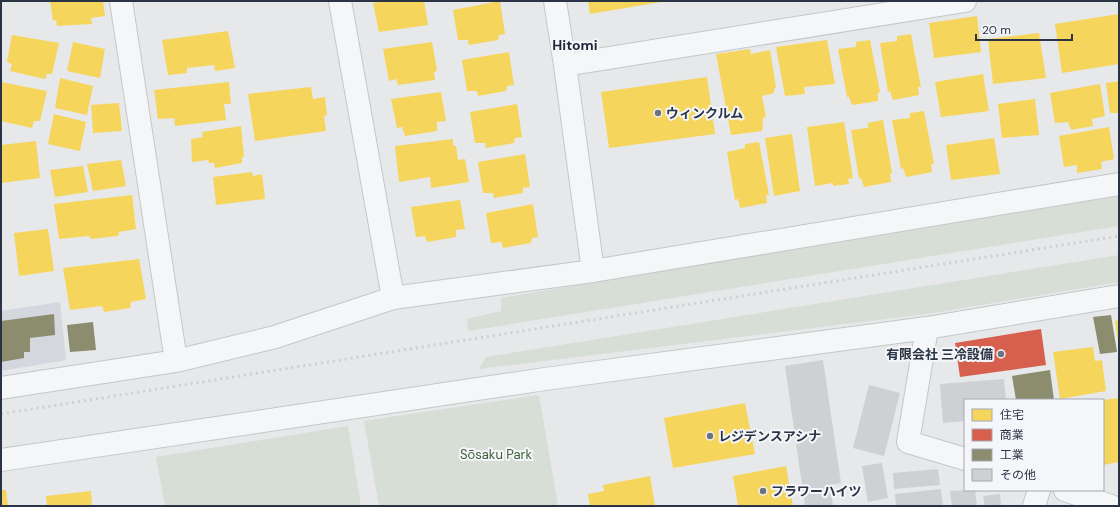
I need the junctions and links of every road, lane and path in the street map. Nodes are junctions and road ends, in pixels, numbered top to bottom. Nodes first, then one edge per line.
1 (121, 1) edge
2 (340, 1) edge
3 (555, 1) edge
4 (965, 1) edge
5 (933, 3) edge
6 (565, 65) junction
7 (1119, 184) edge
8 (593, 271) junction
9 (1119, 296) edge
10 (393, 298) junction
11 (927, 328) junction
12 (176, 361) junction
13 (1, 388) edge
14 (964, 459) edge
15 (1, 460) edge
16 (1039, 491) edge
17 (1068, 491) edge
18 (1034, 506) edge
19 (1111, 506) edge

1 - 12 street
2 - 10 street
3 - 6 street
4 - 5 street
5 - 6 street
6 - 8 street
7 - 8 street
8 - 10 street
9 - 11 street
10 - 12 street
11 - 14 street
11 - 15 street
12 - 13 street
16 - 18 street
17 - 19 street

